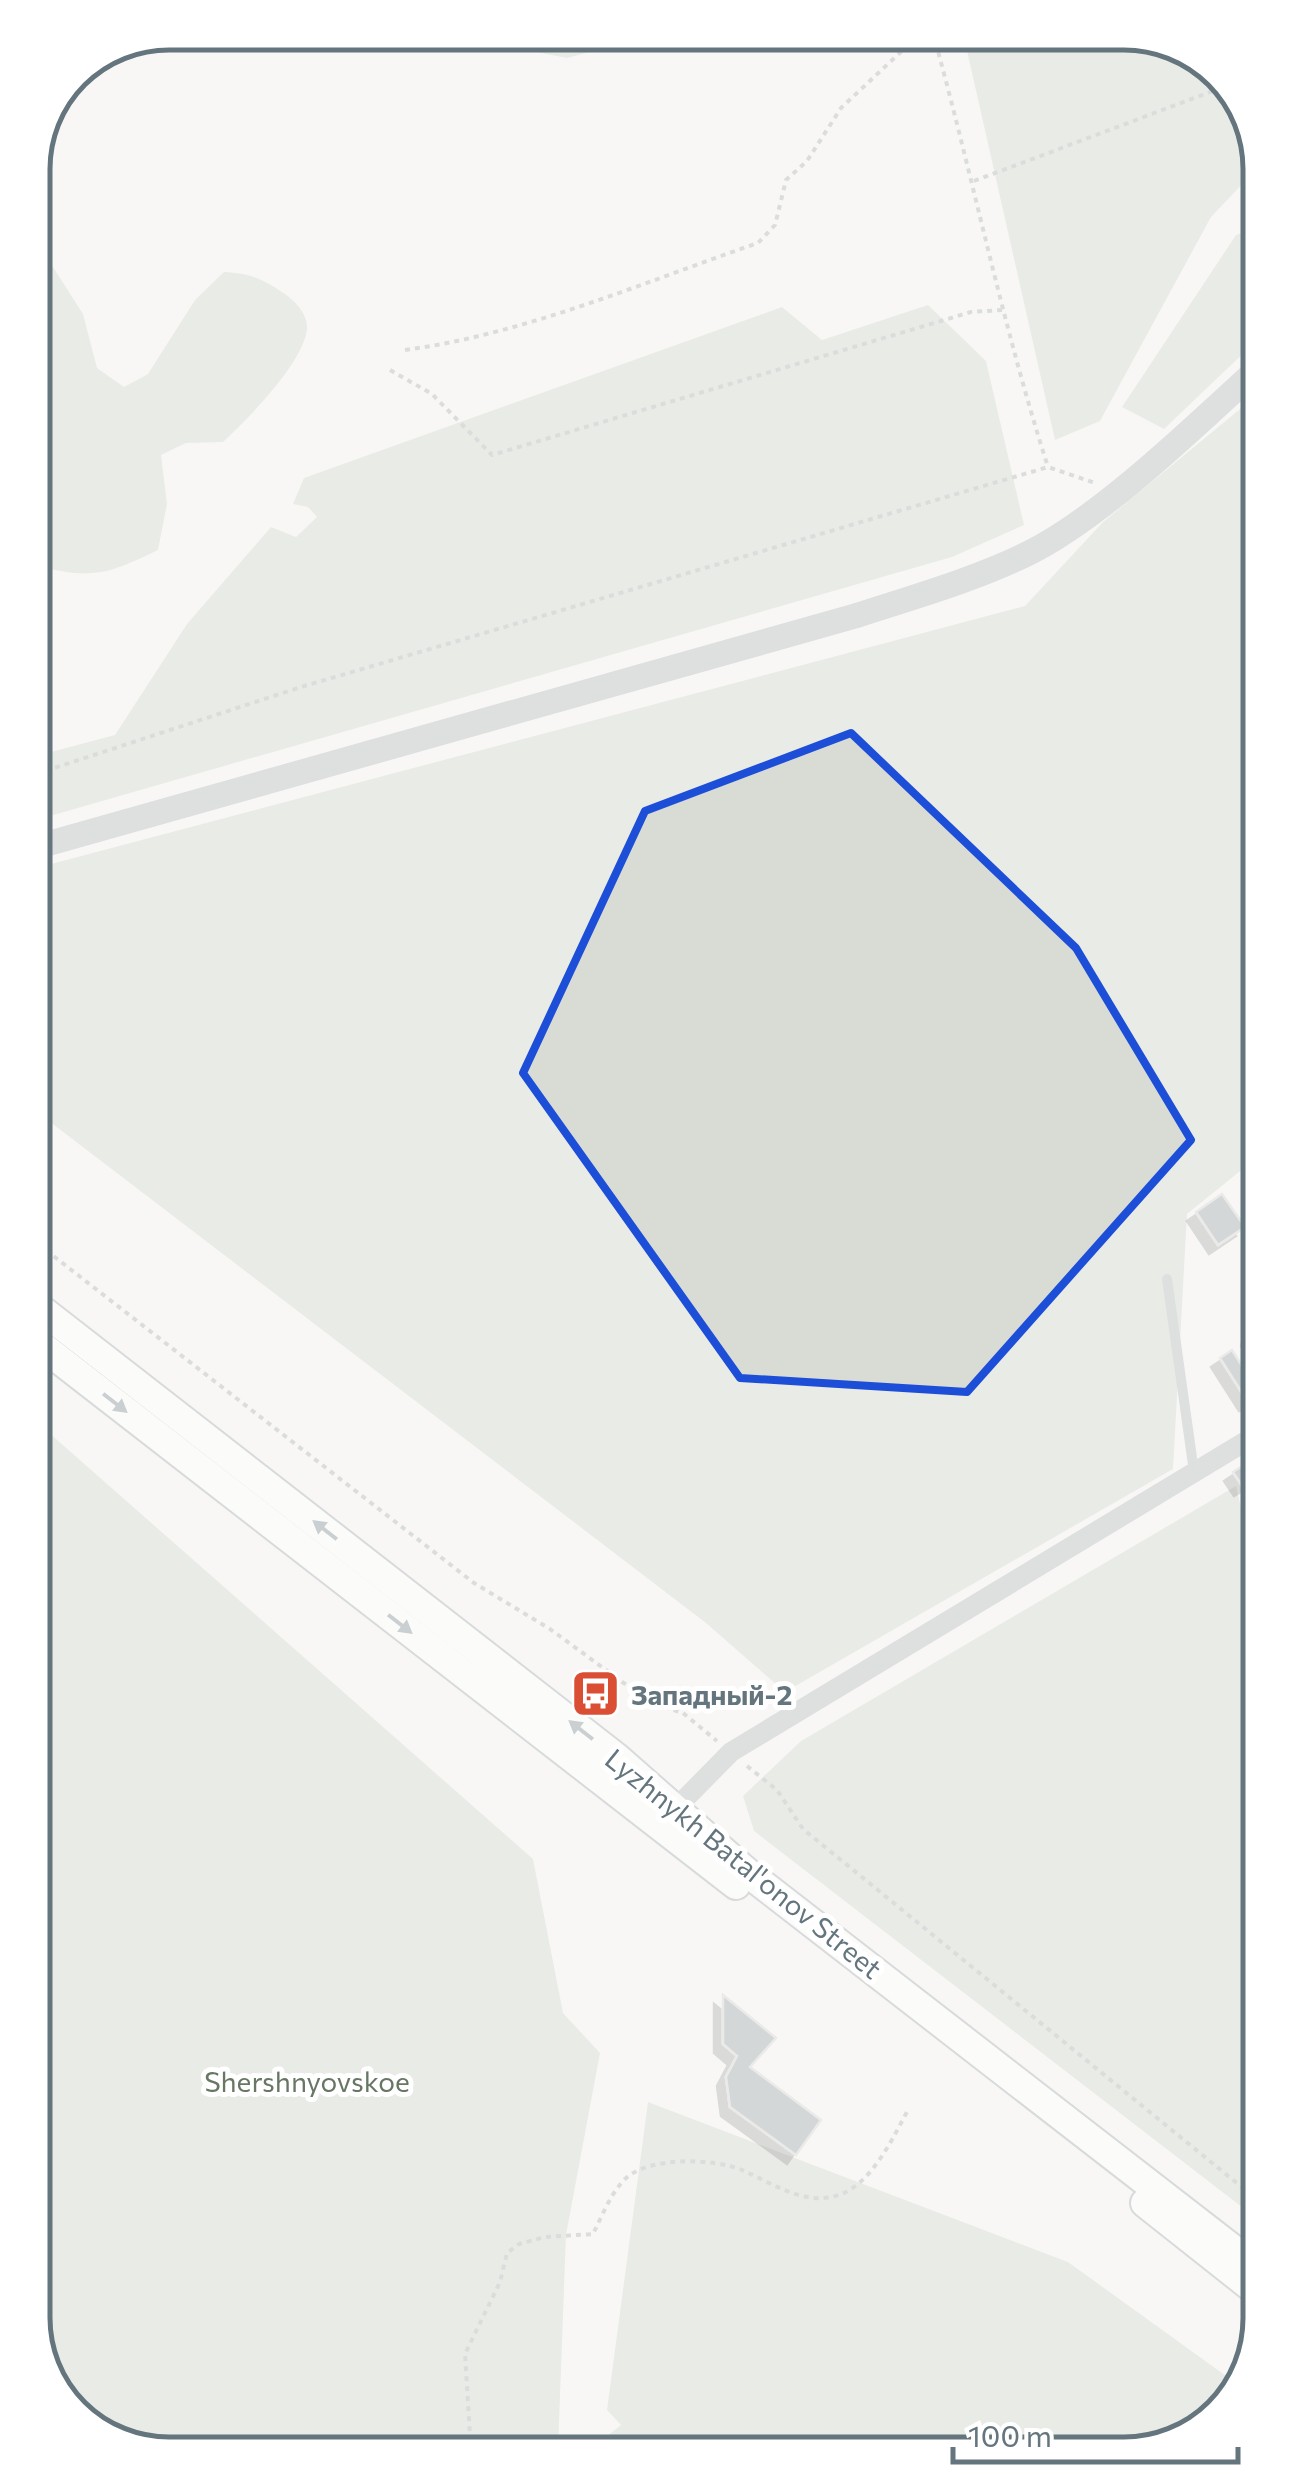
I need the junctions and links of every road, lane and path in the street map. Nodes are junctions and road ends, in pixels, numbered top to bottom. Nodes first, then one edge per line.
1 (903, 50) edge
2 (938, 50) edge
3 (1213, 91) edge
4 (974, 180) junction
5 (1002, 310) junction
6 (405, 350) dead end
7 (390, 370) dead end
8 (1243, 382) edge
9 (1048, 467) junction
10 (1112, 494) junction
11 (50, 769) edge
12 (50, 843) edge
13 (50, 1253) edge
14 (1167, 1279) dead end
15 (50, 1316) edge
16 (50, 1352) edge
17 (1243, 1443) edge
18 (1194, 1473) junction
19 (651, 1703) dead end
20 (667, 1818) junction
21 (803, 1828) dead end
22 (909, 2108) dead end
23 (1243, 2188) edge
24 (1243, 2247) edge
25 (1243, 2280) edge
26 (470, 2437) edge

1 - 6 path
2 - 4 path
3 - 4 path
4 - 5 path
5 - 7 path
5 - 9 path
8 - 10 street
9 - 10 path
9 - 11 path
10 - 12 street
13 - 19 path
14 - 18 lane
20 -> 15 main road, Lyzhnykh Batal'onov Street
16 -> 20 main road, Lyzhnykh Batal'onov Street
17 - 18 street
18 - 20 street
20 - 24 main road, Lyzhnykh Batal'onov Street
20 - 25 main road, Lyzhnykh Batal'onov Street
21 - 23 path
22 - 26 path

